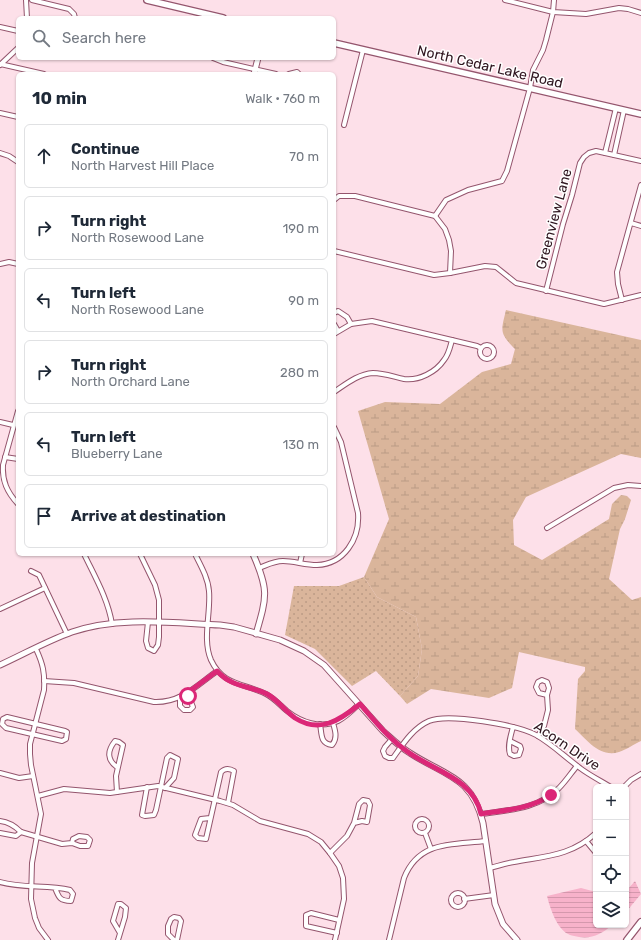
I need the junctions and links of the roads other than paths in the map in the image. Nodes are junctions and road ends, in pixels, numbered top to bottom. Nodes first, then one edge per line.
1 (26, 0) edge
2 (32, 0) edge
3 (147, 0) edge
4 (505, 0) edge
5 (554, 0) edge
6 (553, 12) junction
7 (641, 13) edge
8 (27, 16) edge
9 (74, 16) edge
10 (215, 16) edge
11 (0, 27) edge
12 (16, 31) edge
13 (336, 44) edge
14 (16, 50) edge
15 (363, 50) junction
16 (218, 60) edge
17 (258, 60) edge
18 (0, 65) edge
19 (34, 72) edge
20 (255, 72) edge
21 (530, 88) junction
22 (616, 108) junction
23 (624, 110) junction
24 (0, 113) edge
25 (641, 114) edge
26 (16, 117) edge
27 (344, 125) dead end
28 (607, 153) junction
29 (0, 154) edge
30 (614, 155) junction
31 (16, 161) edge
32 (641, 161) edge
33 (641, 185) edge
34 (336, 199) edge
35 (435, 216) junction
36 (631, 223) junction
37 (641, 226) edge
38 (336, 251) edge
39 (0, 264) edge
40 (16, 264) edge
41 (450, 273) junction
42 (546, 291) junction
43 (641, 295) edge
44 (622, 300) junction
45 (336, 312) edge
46 (352, 324) junction
47 (336, 328) edge
48 (338, 331) joint
49 (452, 340) junction
50 (481, 348) dead end
51 (336, 391) edge
52 (16, 417) edge
53 (0, 422) edge
54 (13, 425) junction
55 (336, 431) edge
56 (5, 457) junction
57 (16, 459) edge
58 (641, 486) edge
59 (16, 502) edge
60 (547, 528) dead end
61 (85, 556) edge
62 (141, 556) edge
63 (196, 556) edge
64 (253, 556) edge
65 (302, 556) edge
66 (300, 563) junction
67 (259, 568) junction
68 (31, 571) dead end
69 (46, 588) junction
70 (0, 609) edge
71 (148, 622) junction
72 (158, 622) junction
73 (112, 624) junction
74 (208, 624) junction
75 (68, 634) junction
76 (256, 634) junction
77 (36, 648) junction
78 (0, 665) edge
79 (217, 671) junction
80 (44, 681) junction
81 (186, 694) junction
82 (547, 695) junction
83 (180, 697) junction
84 (360, 704) junction
85 (333, 723) junction
86 (35, 724) junction
87 (320, 724) junction
88 (513, 727) junction
89 (33, 734) junction
90 (538, 736) junction
91 (392, 739) junction
92 (510, 741) dead end
93 (401, 747) junction
94 (577, 766) junction
95 (117, 767) junction
96 (0, 774) edge
97 (641, 774) edge
98 (33, 776) junction
99 (606, 784) edge
100 (627, 784) edge
101 (163, 787) junction
102 (147, 788) junction
103 (117, 792) junction
104 (38, 796) junction
105 (214, 800) junction
106 (228, 803) junction
107 (481, 814) junction
108 (210, 818) junction
109 (0, 821) edge
110 (354, 823) junction
111 (0, 832) edge
112 (21, 832) junction
113 (425, 832) dead end
114 (593, 835) edge
115 (37, 838) junction
116 (486, 841) junction
117 (586, 841) junction
118 (72, 844) dead end
119 (431, 849) junction
120 (593, 849) edge
121 (330, 852) junction
122 (490, 868) junction
123 (0, 882) edge
124 (31, 886) junction
125 (55, 888) junction
126 (494, 895) junction
127 (464, 899) dead end
128 (339, 920) junction
129 (641, 922) edge
130 (120, 933) junction
131 (337, 933) junction
132 (45, 939) edge
133 (514, 939) edge
134 (118, 940) edge
135 (176, 940) edge
136 (335, 940) edge
137 (390, 940) edge
138 (627, 940) edge

1 - 8 street
2 - 9 street
3 - 10 main road
4 - 6 street
5 - 6 street
6 - 7 street
6 - 21 street
11 - 12 street
13 - 15 main road, North Cedar Lake Road
14 - 18 street
15 - 21 main road, North Cedar Lake Road
15 - 27 street
16 - 20 street
17 - 20 street
18 - 19 street
21 - 22 main road, North Cedar Lake Road
21 - 35 street
22 - 23 main road, North Cedar Lake Road
22 - 28 street
23 - 25 main road, North Cedar Lake Road
23 - 30 street
24 - 26 street
28 - 30 street, Greenview Lane
28 - 42 street, Greenview Lane
29 - 31 street
30 - 32 street, Greenview Lane
33 - 36 street
34 - 35 street
35 - 41 street
36 - 37 street
36 - 44 street
38 - 41 street
39 - 40 street
41 - 42 street
42 - 44 street
43 - 44 street
45 - 46 street
46 - 48 street
46 - 49 street
47 - 48 street
49 - 50 street
49 - 51 street
52 - 54 street
53 - 54 street
54 - 56 street
55 - 66 street
56 - 57 street
56 - 59 street
58 - 60 street
61 - 73 street
62 - 72 street
63 - 74 street
64 - 67 street
65 - 66 street
66 - 67 street
67 - 76 street
68 - 69 street
69 - 70 street
69 - 75 street
71 - 72 street
71 - 72 street
71 - 73 street
72 - 74 street
73 - 75 street
74 - 76 street
74 - 79 street
75 - 77 street
76 - 84 street
77 - 78 street
77 - 80 street
79 - 81 street
79 - 87 street
80 - 83 street
80 - 86 street
81 - 83 street
81 - 83 street
82 - 82 street
82 - 90 street
84 - 85 street
84 - 91 street
85 - 87 street
85 - 87 street
86 - 89 street
86 - 89 street
86 - 89 street
88 - 90 street, Acorn Drive
88 - 92 street
88 - 93 street, Acorn Drive
89 - 98 street
90 - 94 street, Acorn Drive
91 - 93 street
91 - 93 street, Acorn Drive
93 - 107 street
94 - 99 street, Acorn Drive
94 - 107 street
95 - 95 street
95 - 103 street
96 - 98 street
97 - 100 street
98 - 104 street
101 - 101 street
101 - 102 street
101 - 102 street
101 - 105 street
102 - 103 street
103 - 104 street
104 - 115 street
105 - 106 street
105 - 106 street
105 - 108 street
106 - 121 street
107 - 116 street
108 - 108 street
109 - 112 street
110 - 110 street
110 - 121 street
111 - 112 street
112 - 115 street
113 - 119 street
114 - 117 street
115 - 118 street
115 - 124 street
116 - 119 street
116 - 122 street
117 - 120 street
117 - 122 street
119 - 137 street
121 - 128 street
122 - 126 street
123 - 124 street
124 - 125 street
124 - 132 street
125 - 125 street
126 - 127 street
126 - 133 street
128 - 131 street
128 - 131 street
129 - 138 main road
130 - 130 street
130 - 134 street
131 - 136 street
135 - 135 street

